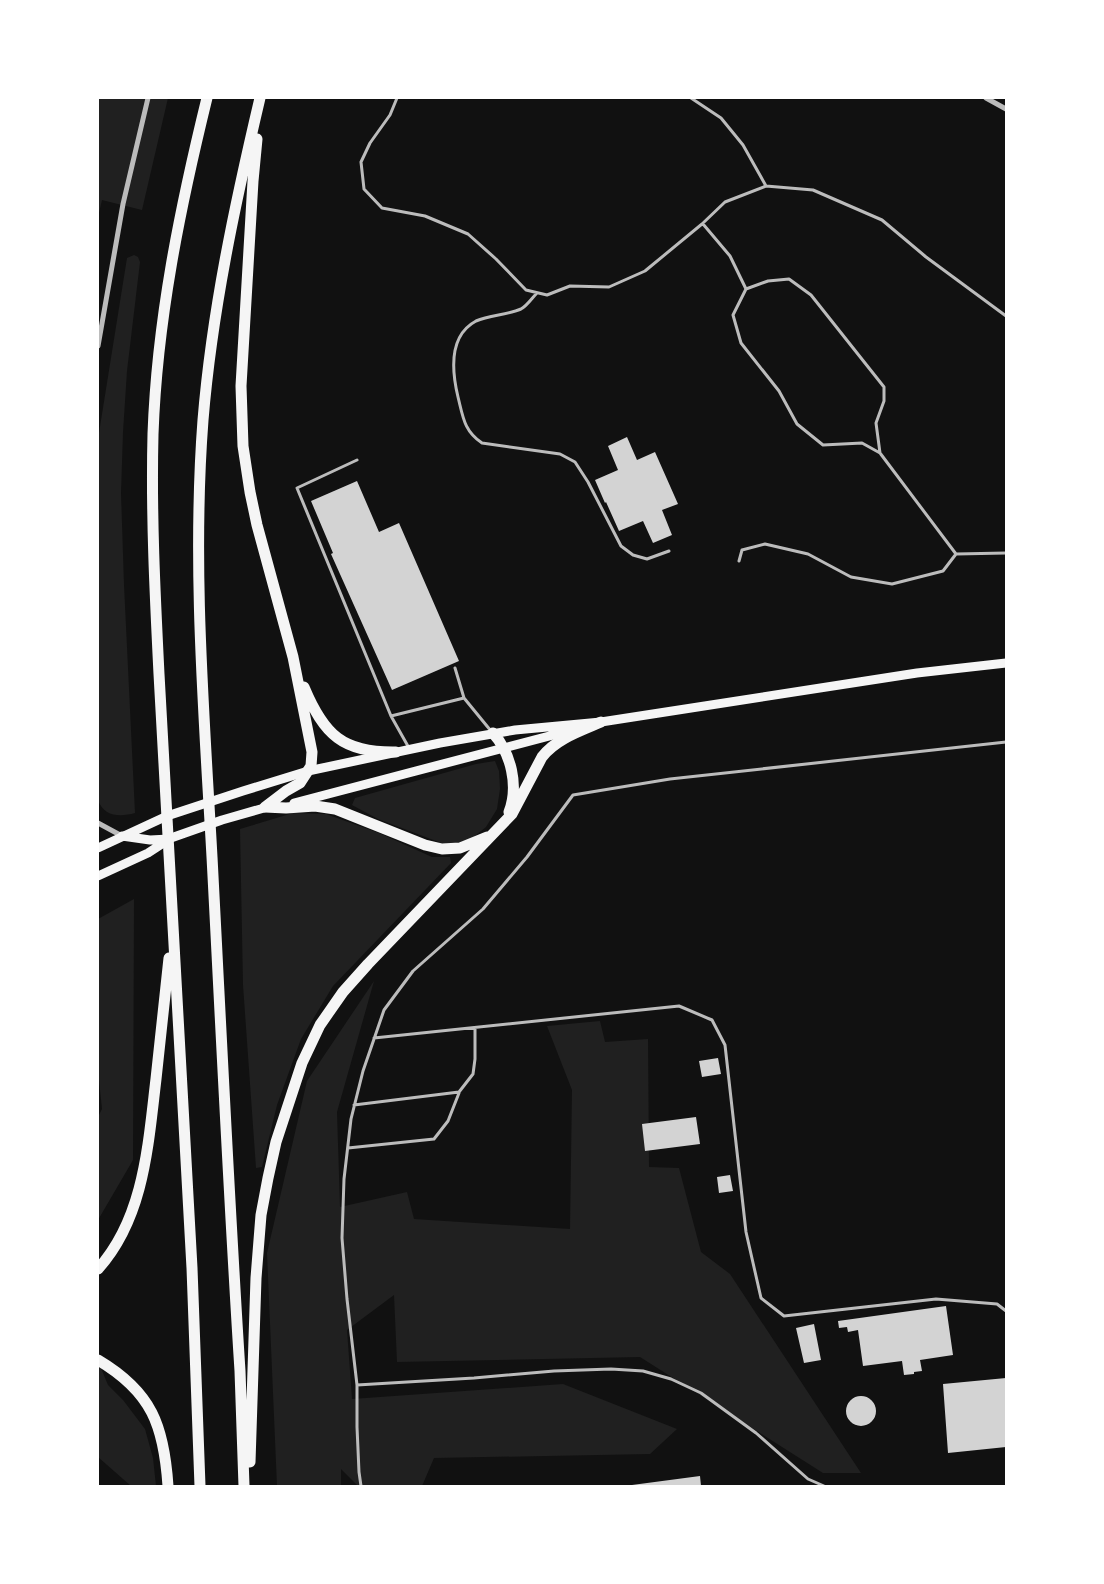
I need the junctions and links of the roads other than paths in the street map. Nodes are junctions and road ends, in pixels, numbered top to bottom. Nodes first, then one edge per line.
1 (148, 98) edge
2 (207, 98) edge
3 (261, 98) edge
4 (396, 98) edge
5 (691, 98) edge
6 (986, 98) edge
7 (1006, 107) edge
8 (766, 186) junction
9 (702, 224) junction
10 (746, 290) junction
11 (538, 293) junction
12 (1006, 316) edge
13 (98, 346) edge
14 (880, 453) junction
15 (357, 460) dead end
16 (669, 551) dead end
17 (1006, 553) edge
18 (956, 554) junction
19 (738, 561) dead end
20 (293, 657) junction
21 (1006, 664) edge
22 (455, 668) dead end
23 (464, 698) junction
24 (391, 716) junction
25 (601, 722) junction
26 (493, 733) junction
27 (1006, 742) edge
28 (504, 748) junction
29 (410, 749) junction
30 (396, 752) junction
31 (308, 771) junction
32 (265, 807) junction
33 (98, 823) edge
34 (504, 823) junction
35 (494, 834) junction
36 (122, 836) junction
37 (171, 838) junction
38 (98, 848) edge
39 (98, 876) edge
40 (172, 911) junction
41 (475, 1028) junction
42 (374, 1038) junction
43 (459, 1092) junction
44 (354, 1105) junction
45 (348, 1148) junction
46 (98, 1269) edge
47 (1006, 1311) edge
48 (98, 1360) edge
49 (357, 1384) junction
50 (168, 1486) edge
51 (200, 1486) edge
52 (244, 1486) edge
53 (249, 1486) edge
54 (361, 1486) edge
55 (824, 1486) edge

1 - 13 street
2 - 40 highway
3 - 20 highway
3 - 52 highway
4 - 11 lane
5 - 8 lane
6 - 7 street
8 - 9 lane
8 - 12 lane
9 - 10 lane
9 - 11 lane
10 - 14 lane
10 - 14 lane
11 - 16 lane
14 - 18 lane
15 - 24 lane
17 - 18 lane
18 - 19 lane
20 - 30 highway
20 - 31 highway
21 - 25 main road
22 - 23 lane
23 - 24 lane
23 - 26 lane
24 - 29 lane
25 - 26 main road
25 - 28 main road
25 - 34 highway
26 - 28 highway
26 - 29 main road
27 - 42 lane
28 - 32 main road
28 - 34 highway
29 - 30 main road
30 - 31 main road
31 - 32 highway
31 - 36 main road
32 - 35 highway
32 - 37 main road
33 - 36 street
34 - 35 highway
35 - 53 highway
36 - 37 main road
36 - 38 main road
37 - 39 main road
40 - 46 highway
40 - 51 highway
41 - 42 lane
41 - 43 lane
41 - 47 lane
42 - 44 lane
43 - 44 lane
43 - 45 lane
44 - 45 lane
45 - 49 lane
48 - 50 highway
49 - 54 lane
49 - 55 lane

